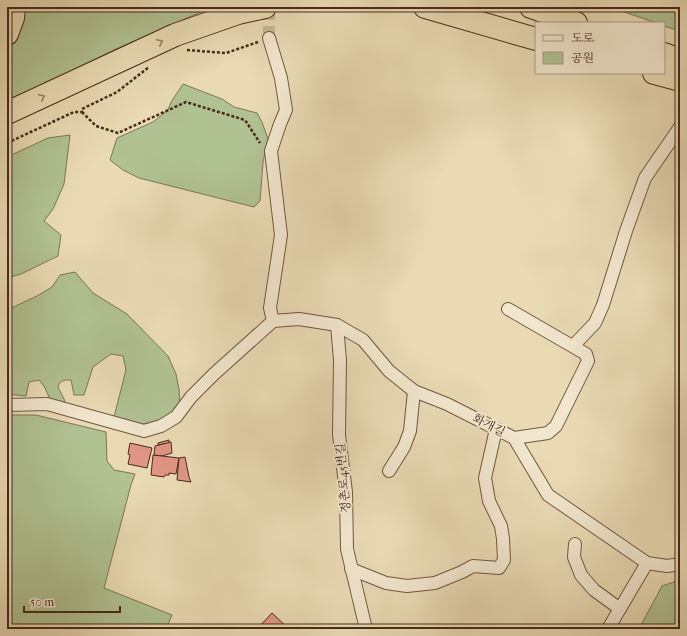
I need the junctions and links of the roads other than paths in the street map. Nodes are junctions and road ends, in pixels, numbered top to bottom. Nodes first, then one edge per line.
1 (14, 7) edge
2 (265, 7) edge
3 (425, 7) edge
4 (473, 7) edge
5 (531, 7) edge
6 (573, 22) edge
7 (535, 29) edge
8 (7, 34) edge
9 (269, 38) tunnel mouth
10 (535, 39) edge
11 (665, 54) edge
12 (680, 60) edge
13 (665, 73) edge
14 (658, 74) edge
15 (680, 79) edge
16 (7, 113) edge
17 (680, 127) edge
18 (508, 310) dead end
19 (273, 320) junction
20 (337, 325) junction
21 (573, 346) junction
22 (414, 391) junction
23 (7, 406) edge
24 (496, 429) junction
25 (514, 438) junction
26 (389, 471) dead end
27 (575, 544) dead end
28 (647, 563) junction
29 (680, 564) edge
30 (351, 569) junction
31 (620, 609) junction
32 (366, 629) edge
33 (608, 629) edge

1 - 8 highway
16 -> 2 highway
3 - 10 highway
4 - 7 highway
5 - 6 highway
9 - 19 street
11 - 12 highway
13 - 15 highway
14 - 15 highway
17 - 21 street
18 - 21 street
19 - 20 street, 화개길
19 - 23 street
20 - 22 street, 화개길
20 - 30 street, 정촌로45번길
21 - 25 street
22 - 24 street, 화개길
22 - 26 street
24 - 25 street, 화개길
24 - 30 street
25 - 28 street, 화개길
27 - 31 street
28 - 29 street, 화개길
28 - 31 street
30 - 32 street, 정촌로45번길
31 - 33 street

